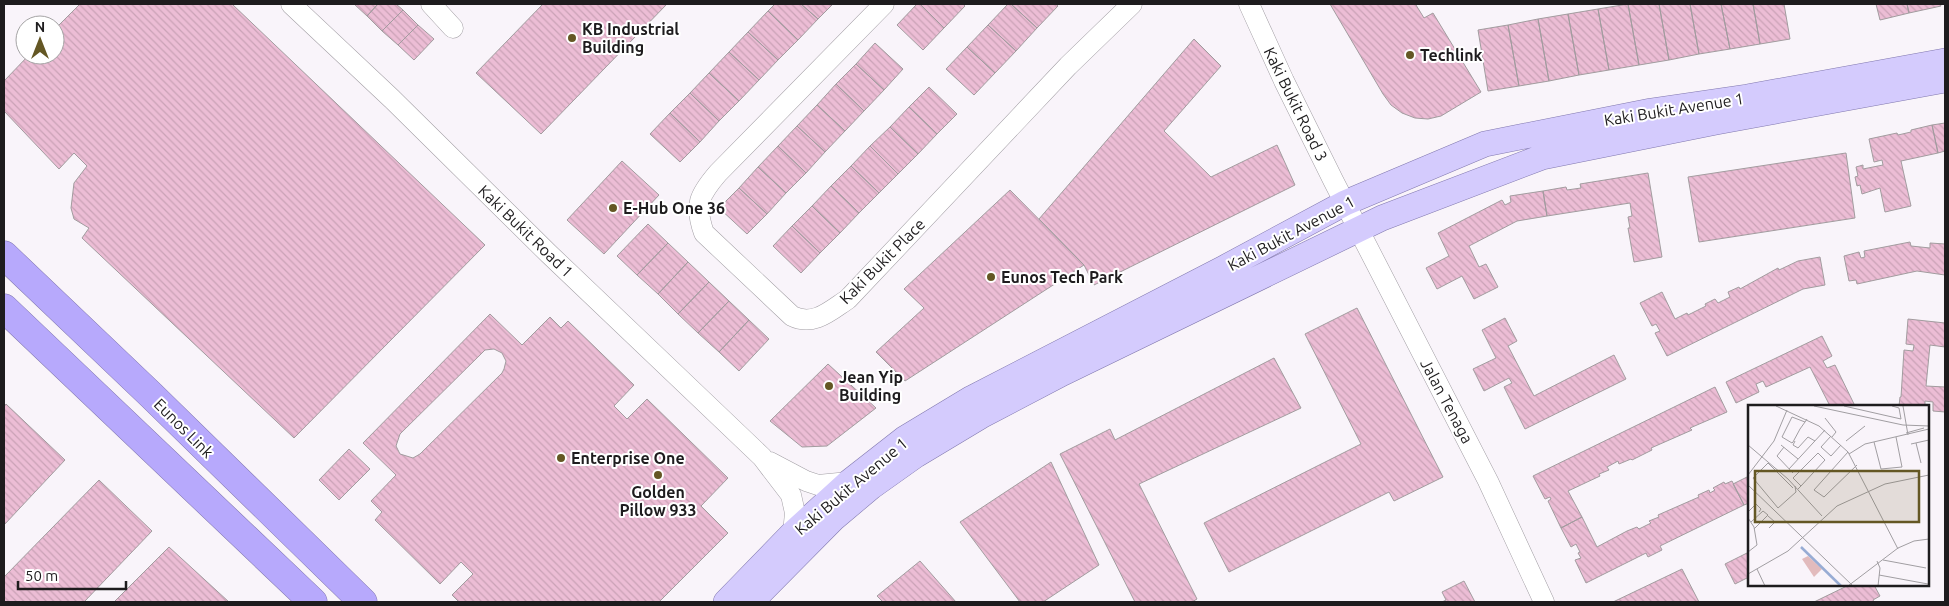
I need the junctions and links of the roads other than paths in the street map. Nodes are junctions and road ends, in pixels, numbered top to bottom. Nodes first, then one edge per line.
1 (291, 4) edge
2 (431, 4) edge
3 (884, 4) edge
4 (1132, 4) edge
5 (1249, 4) edge
6 (453, 28) dead end
7 (1945, 61) edge
8 (1945, 80) edge
9 (1344, 203) junction
10 (1358, 229) junction
11 (4, 255) edge
12 (4, 308) edge
13 (762, 457) junction
14 (849, 482) junction
15 (793, 533) junction
16 (313, 602) edge
17 (363, 602) edge
18 (726, 602) edge
19 (751, 602) edge
20 (1544, 602) edge

1 - 13 street, Kaki Bukit Road 1
2 - 6 street
3 - 4 street, Kaki Bukit Place
5 - 9 street, Kaki Bukit Road 3
7 - 9 main road, Kaki Bukit Avenue 1
8 - 10 main road, Kaki Bukit Avenue 1
9 - 10 street, Jalan Tenaga
9 - 14 main road, Kaki Bukit Avenue 1
10 - 19 main road, Kaki Bukit Avenue 1
10 - 20 street, Jalan Tenaga
11 - 17 highway, Eunos Link
12 - 16 highway
13 - 14 street, Kaki Bukit Road 1
13 - 15 street, Kaki Bukit Road 1
14 - 15 main road, Kaki Bukit Avenue 1
15 - 18 main road, Kaki Bukit Avenue 1

